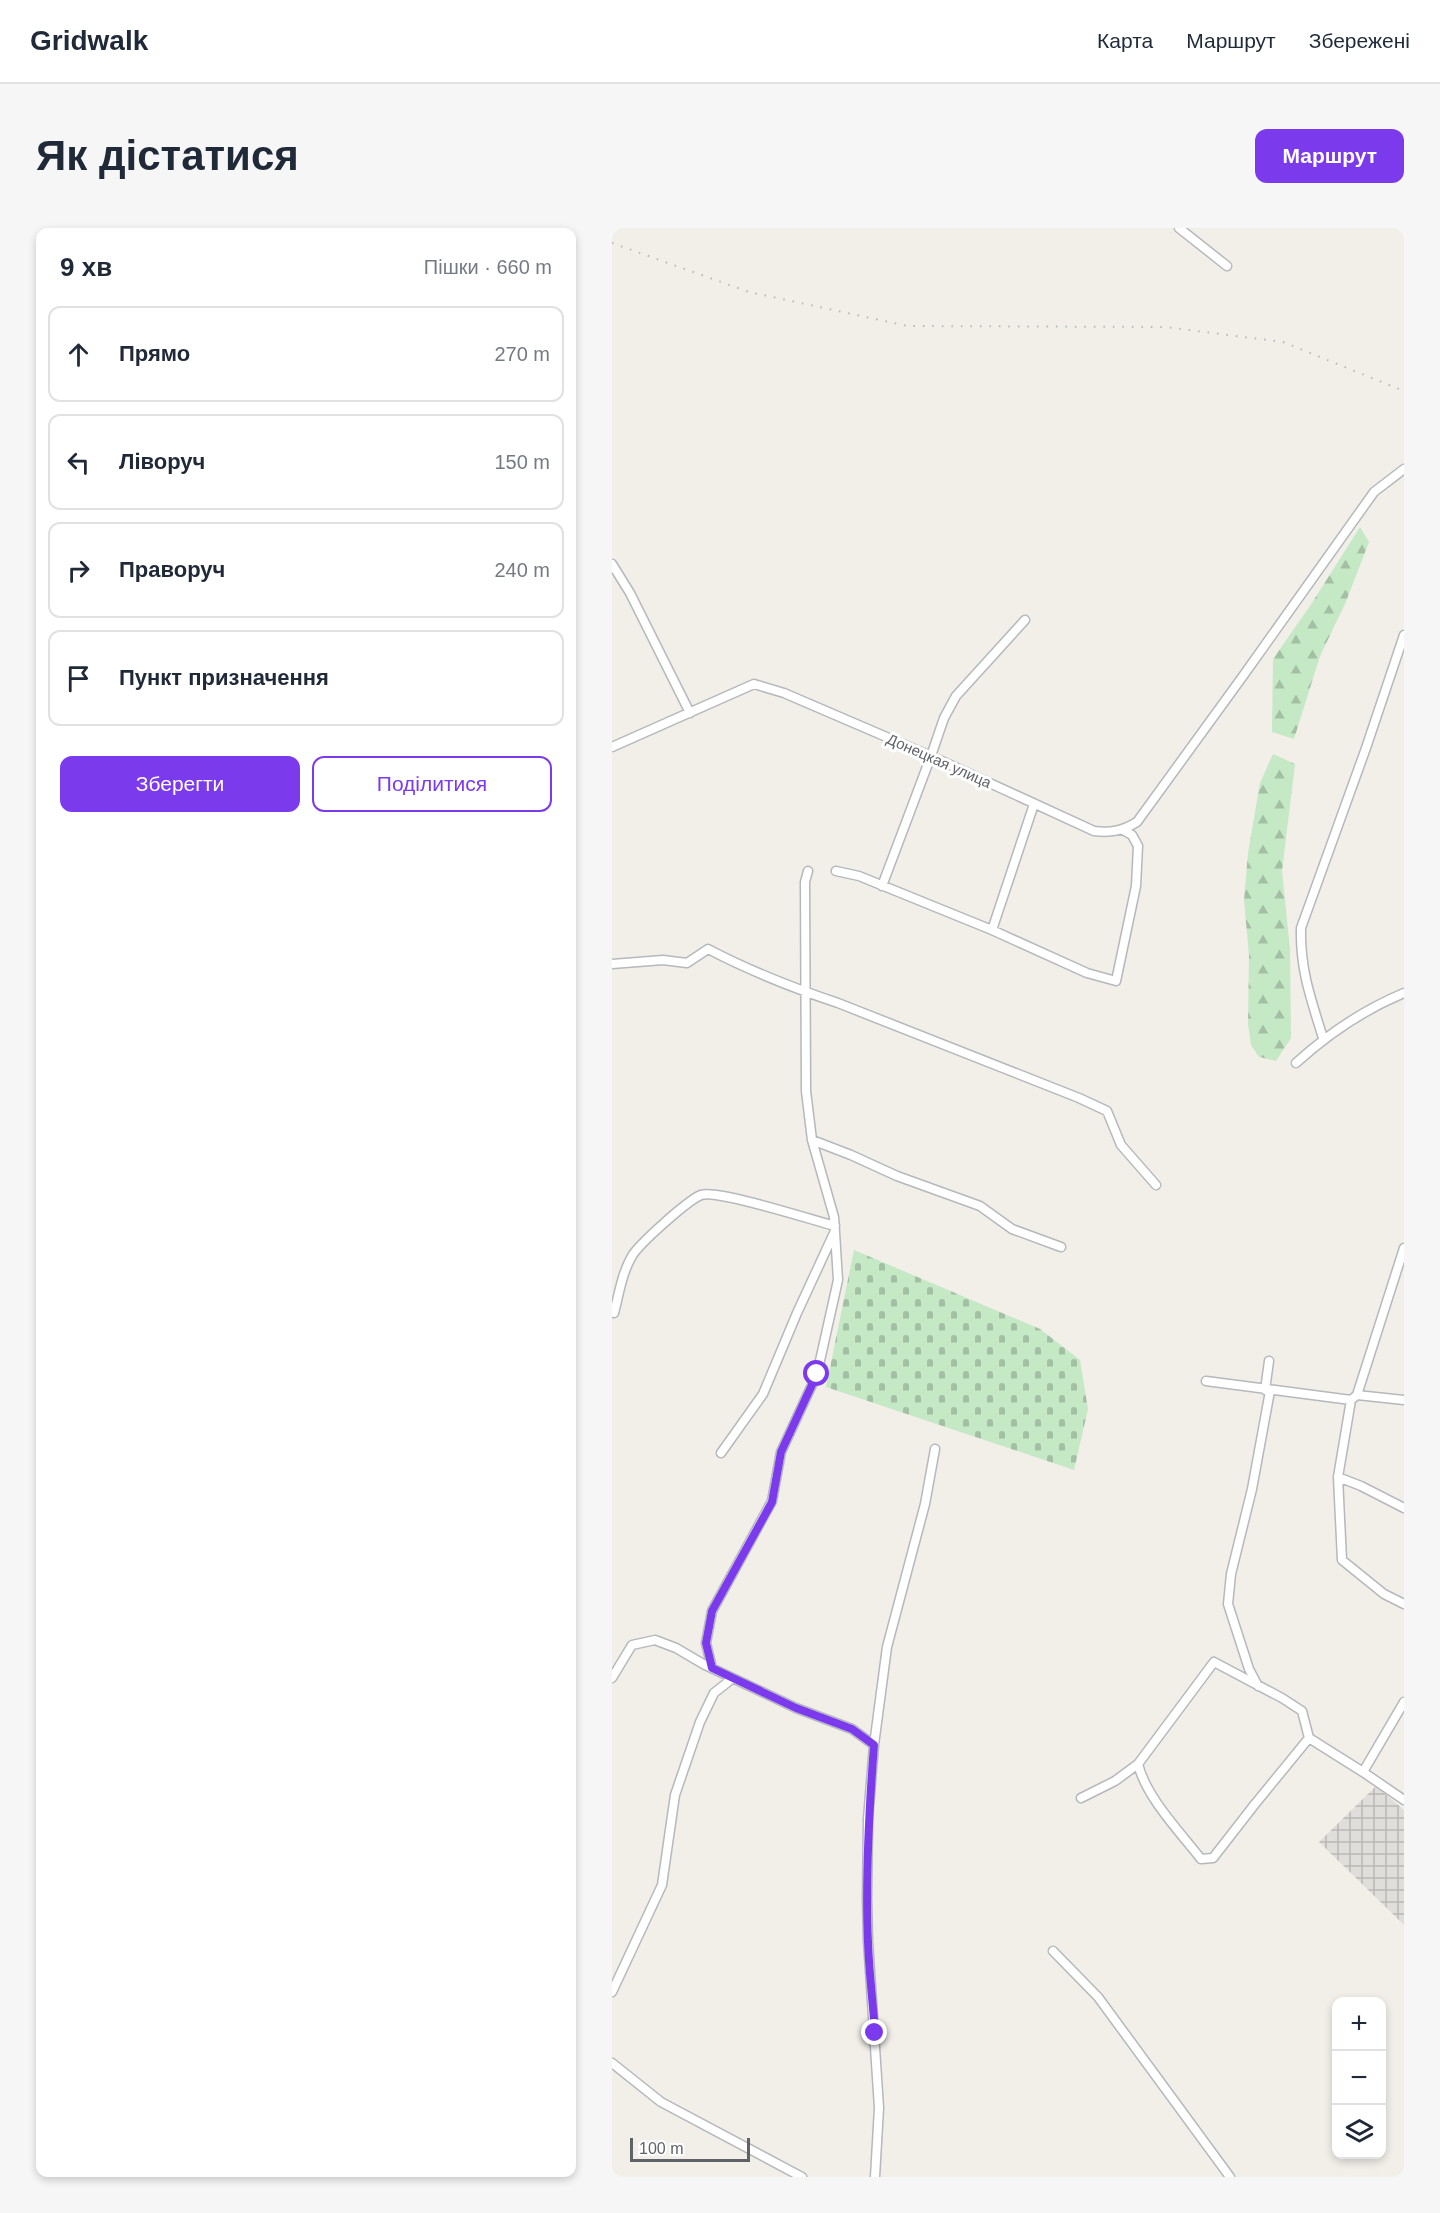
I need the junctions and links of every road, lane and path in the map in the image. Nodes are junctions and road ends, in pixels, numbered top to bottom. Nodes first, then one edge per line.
1 (1179, 228) edge
2 (1227, 266) dead end
3 (1404, 469) edge
4 (612, 564) edge
5 (1025, 620) dead end
6 (1404, 635) edge
7 (690, 712) junction
8 (612, 747) edge
9 (932, 756) junction
10 (1034, 804) junction
11 (1123, 830) junction
12 (808, 871) dead end
13 (836, 871) dead end
14 (882, 886) junction
15 (992, 930) junction
16 (612, 964) edge
17 (806, 992) junction
18 (1404, 993) edge
19 (1323, 1038) junction
20 (1296, 1063) dead end
21 (812, 1140) junction
22 (1156, 1185) dead end
23 (835, 1228) junction
24 (1061, 1247) dead end
25 (1404, 1248) edge
26 (614, 1313) dead end
27 (1269, 1361) dead end
28 (1206, 1381) dead end
29 (1268, 1390) junction
30 (1354, 1397) junction
31 (1404, 1400) edge
32 (935, 1449) dead end
33 (721, 1453) dead end
34 (1338, 1477) junction
35 (1404, 1508) edge
36 (1404, 1604) edge
37 (712, 1668) junction
38 (612, 1678) edge
39 (733, 1678) junction
40 (1259, 1686) junction
41 (1404, 1702) edge
42 (1309, 1738) junction
43 (874, 1745) junction
44 (1138, 1764) junction
45 (1364, 1772) junction
46 (1081, 1798) dead end
47 (1404, 1800) edge
48 (1053, 1951) dead end
49 (612, 1992) edge
50 (612, 2063) edge
51 (802, 2177) edge
52 (875, 2177) edge
53 (1230, 2177) edge

1 - 2 street
3 - 11 street
4 - 7 street
5 - 9 street
6 - 19 street
7 - 8 street
7 - 9 street, Донецкая улица
9 - 10 street, Донецкая улица
9 - 14 street
10 - 11 street, Донецкая улица
10 - 15 street
11 - 15 street
12 - 17 street
13 - 14 street
14 - 15 street
16 - 17 street
17 - 21 street
17 - 22 street
18 - 19 street
19 - 20 street
21 - 23 street
21 - 24 street
23 - 26 street
23 - 33 street
23 - 37 street
25 - 30 street
27 - 29 street
28 - 29 street
29 - 30 street
29 - 40 street
30 - 31 street
30 - 34 street
32 - 43 street
34 - 35 street
34 - 36 street
37 - 38 street
37 - 39 street
39 - 43 street
39 - 49 street
40 - 42 street
40 - 44 street
41 - 45 street
42 - 44 street
42 - 45 street
43 - 52 street
44 - 46 street
45 - 47 street
48 - 53 street
50 - 51 street

